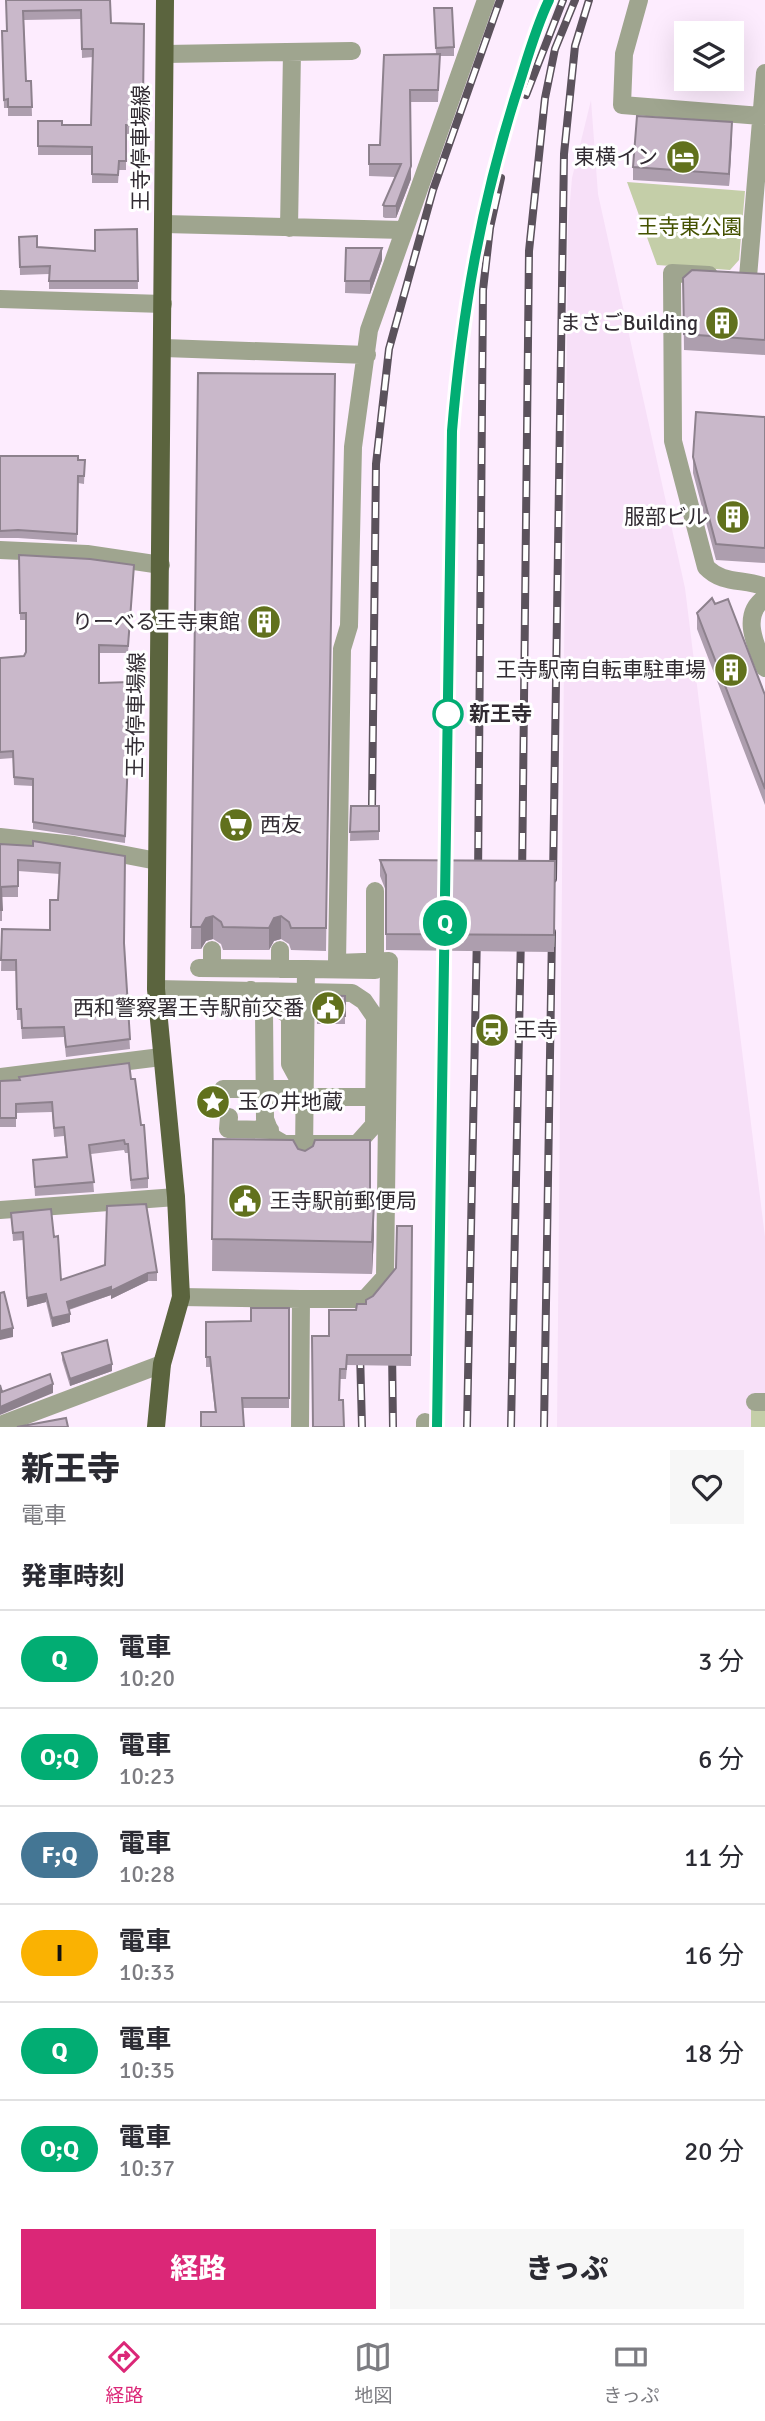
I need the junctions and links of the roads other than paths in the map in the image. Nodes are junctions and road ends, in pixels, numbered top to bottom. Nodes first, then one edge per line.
1 (165, 0) edge
2 (486, 0) edge
3 (639, 0) edge
4 (352, 51) dead end
5 (292, 52) junction
6 (165, 54) junction
7 (765, 73) edge
8 (761, 116) junction
9 (164, 224) junction
10 (289, 228) junction
11 (403, 230) junction
12 (743, 277) edge
13 (0, 299) edge
14 (163, 304) junction
15 (163, 348) junction
16 (367, 355) junction
17 (0, 550) edge
18 (161, 565) junction
19 (765, 587) edge
20 (765, 598) edge
21 (765, 668) edge
22 (0, 837) edge
23 (157, 861) junction
24 (375, 891) dead end
25 (212, 950) dead end
26 (281, 950) dead end
27 (280, 969) junction
28 (306, 969) junction
29 (156, 989) junction
30 (251, 990) junction
31 (161, 1057) junction
32 (0, 1077) edge
33 (223, 1089) dead end
34 (305, 1089) junction
35 (374, 1097) junction
36 (229, 1117) dead end
37 (270, 1130) junction
38 (304, 1172) edge
39 (176, 1197) junction
40 (0, 1210) edge
41 (181, 1297) junction
42 (301, 1299) junction
43 (162, 1364) junction
44 (0, 1426) edge
45 (156, 1427) edge
46 (300, 1427) edge

1 - 6 main road, 王寺停車場線
2 - 11 street
3 - 8 street
4 - 5 street
5 - 6 street
5 - 10 street
6 - 9 main road, 王寺停車場線
7 - 8 street
8 - 12 street
9 - 10 street
9 - 14 main road, 王寺停車場線
10 - 11 street
11 - 16 street
12 - 19 street
13 - 14 street
14 - 15 main road, 王寺停車場線
15 - 16 street
15 - 18 main road, 王寺停車場線
16 - 42 street
17 - 18 street
18 - 23 main road, 王寺停車場線
20 - 21 street
22 - 23 street
23 - 29 main road, 王寺停車場線
24 - 28 street
25 - 27 street
26 - 27 street
27 - 28 street
28 - 34 street
29 - 30 street
29 - 31 main road, 王寺停車場線
30 - 35 street
30 - 35 street
30 - 37 street
31 - 32 street
31 - 39 main road, 王寺停車場線
33 - 34 street
34 - 38 street
35 - 37 street
36 - 37 street
39 - 40 street
39 - 41 main road, 王寺停車場線
41 - 42 street
41 - 43 main road, 王寺停車場線
42 - 46 street
43 - 44 street
43 - 45 main road, 王寺停車場線

